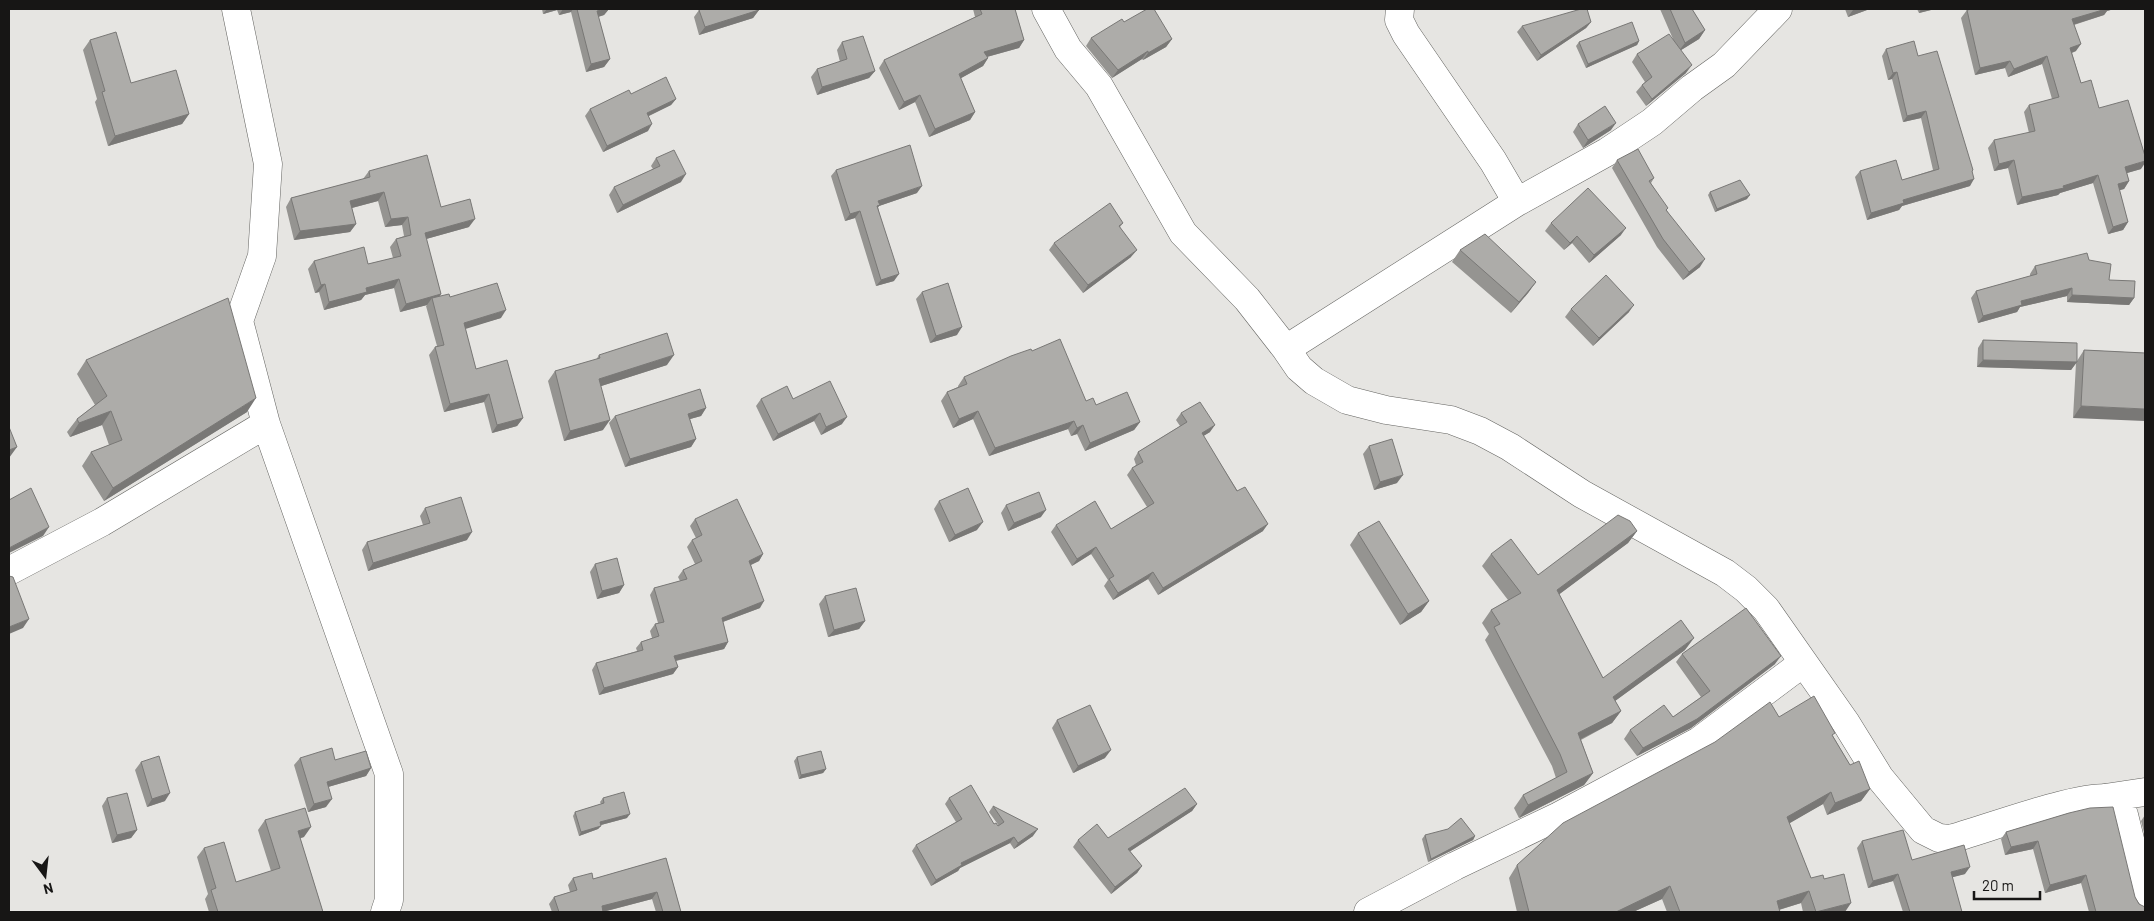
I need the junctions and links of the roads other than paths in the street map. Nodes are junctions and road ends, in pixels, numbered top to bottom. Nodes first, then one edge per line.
1 (236, 9) edge
2 (1046, 9) edge
3 (1400, 9) edge
4 (1778, 9) edge
5 (1517, 202) junction
6 (1286, 349) junction
7 (266, 424) junction
8 (9, 571) edge
9 (1803, 663) junction
10 (2145, 792) edge
11 (2105, 798) junction
12 (2145, 900) edge
13 (385, 912) edge
14 (1368, 912) edge

1 - 7 street
2 - 6 street
3 - 5 street
4 - 5 street
5 - 6 street
6 - 9 street
7 - 8 street
7 - 13 street
9 - 11 street
9 - 14 street
10 - 11 street
11 - 12 street

